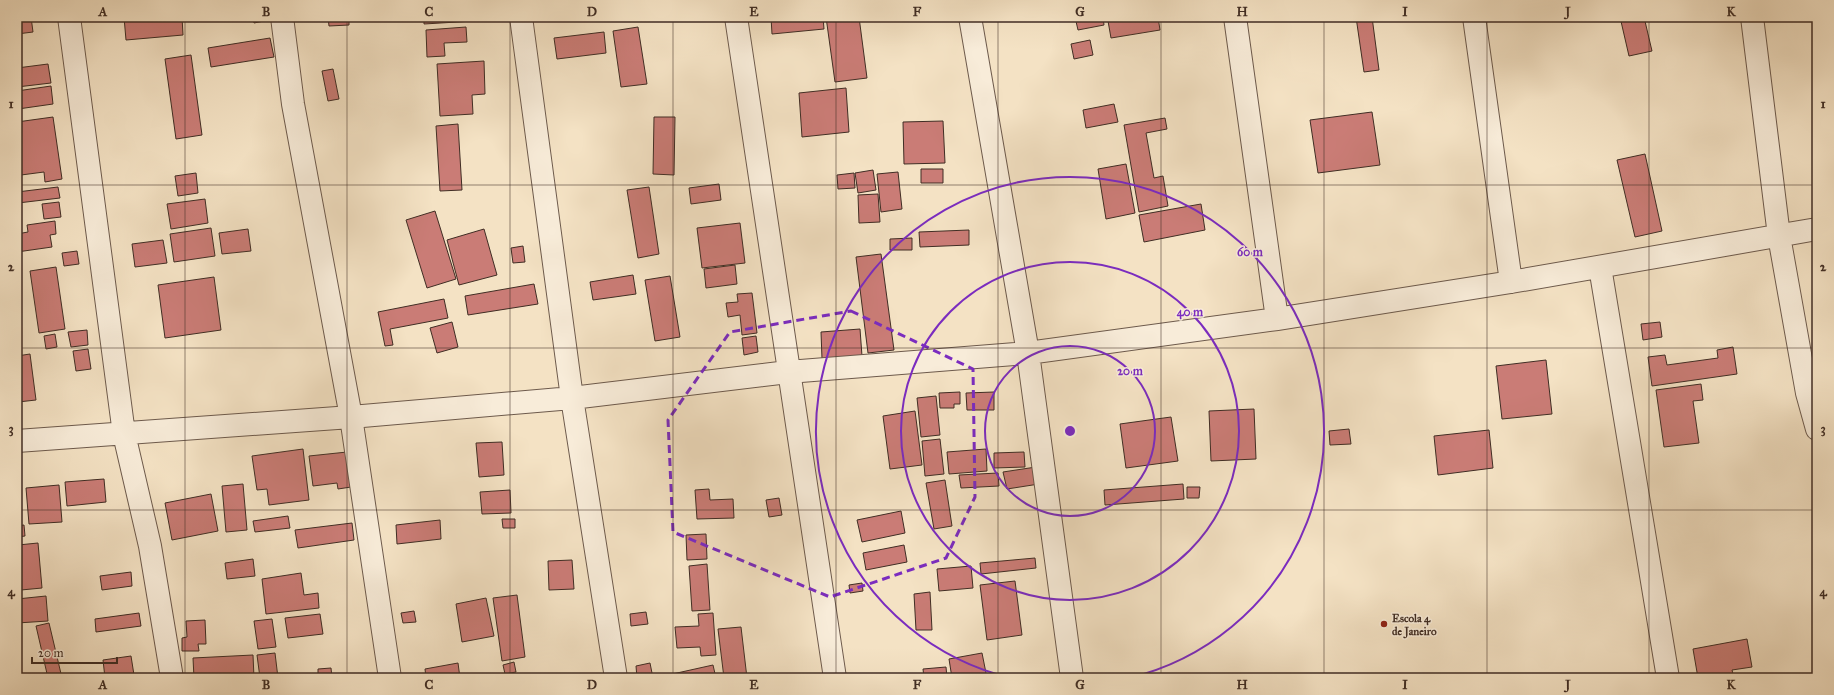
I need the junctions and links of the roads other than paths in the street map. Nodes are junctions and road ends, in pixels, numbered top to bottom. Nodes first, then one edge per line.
1 (68, 17) edge
2 (282, 17) edge
3 (521, 17) edge
4 (736, 17) edge
5 (970, 17) edge
6 (1234, 17) edge
7 (1474, 17) edge
8 (1752, 17) edge
9 (1817, 229) edge
10 (1779, 236) junction
11 (1600, 267) junction
12 (1511, 282) junction
13 (1277, 319) junction
14 (1028, 353) junction
15 (788, 372) junction
16 (572, 398) junction
17 (351, 417) junction
18 (1817, 429) edge
19 (124, 434) junction
20 (17, 441) edge
21 (172, 678) edge
22 (390, 678) edge
23 (616, 678) edge
24 (835, 678) edge
25 (1072, 678) edge
26 (1668, 678) edge

1 - 19 street
2 - 17 street
3 - 16 street
4 - 15 street
5 - 14 street
6 - 13 street
7 - 12 street
8 - 10 street
9 - 10 street
10 - 11 street
10 - 18 street
11 - 12 street
11 - 26 street
12 - 13 street
13 - 14 street
14 - 15 street
14 - 25 street
15 - 16 street
15 - 24 street
16 - 17 street
16 - 23 street
17 - 19 street
17 - 22 street
19 - 20 street
19 - 21 street

